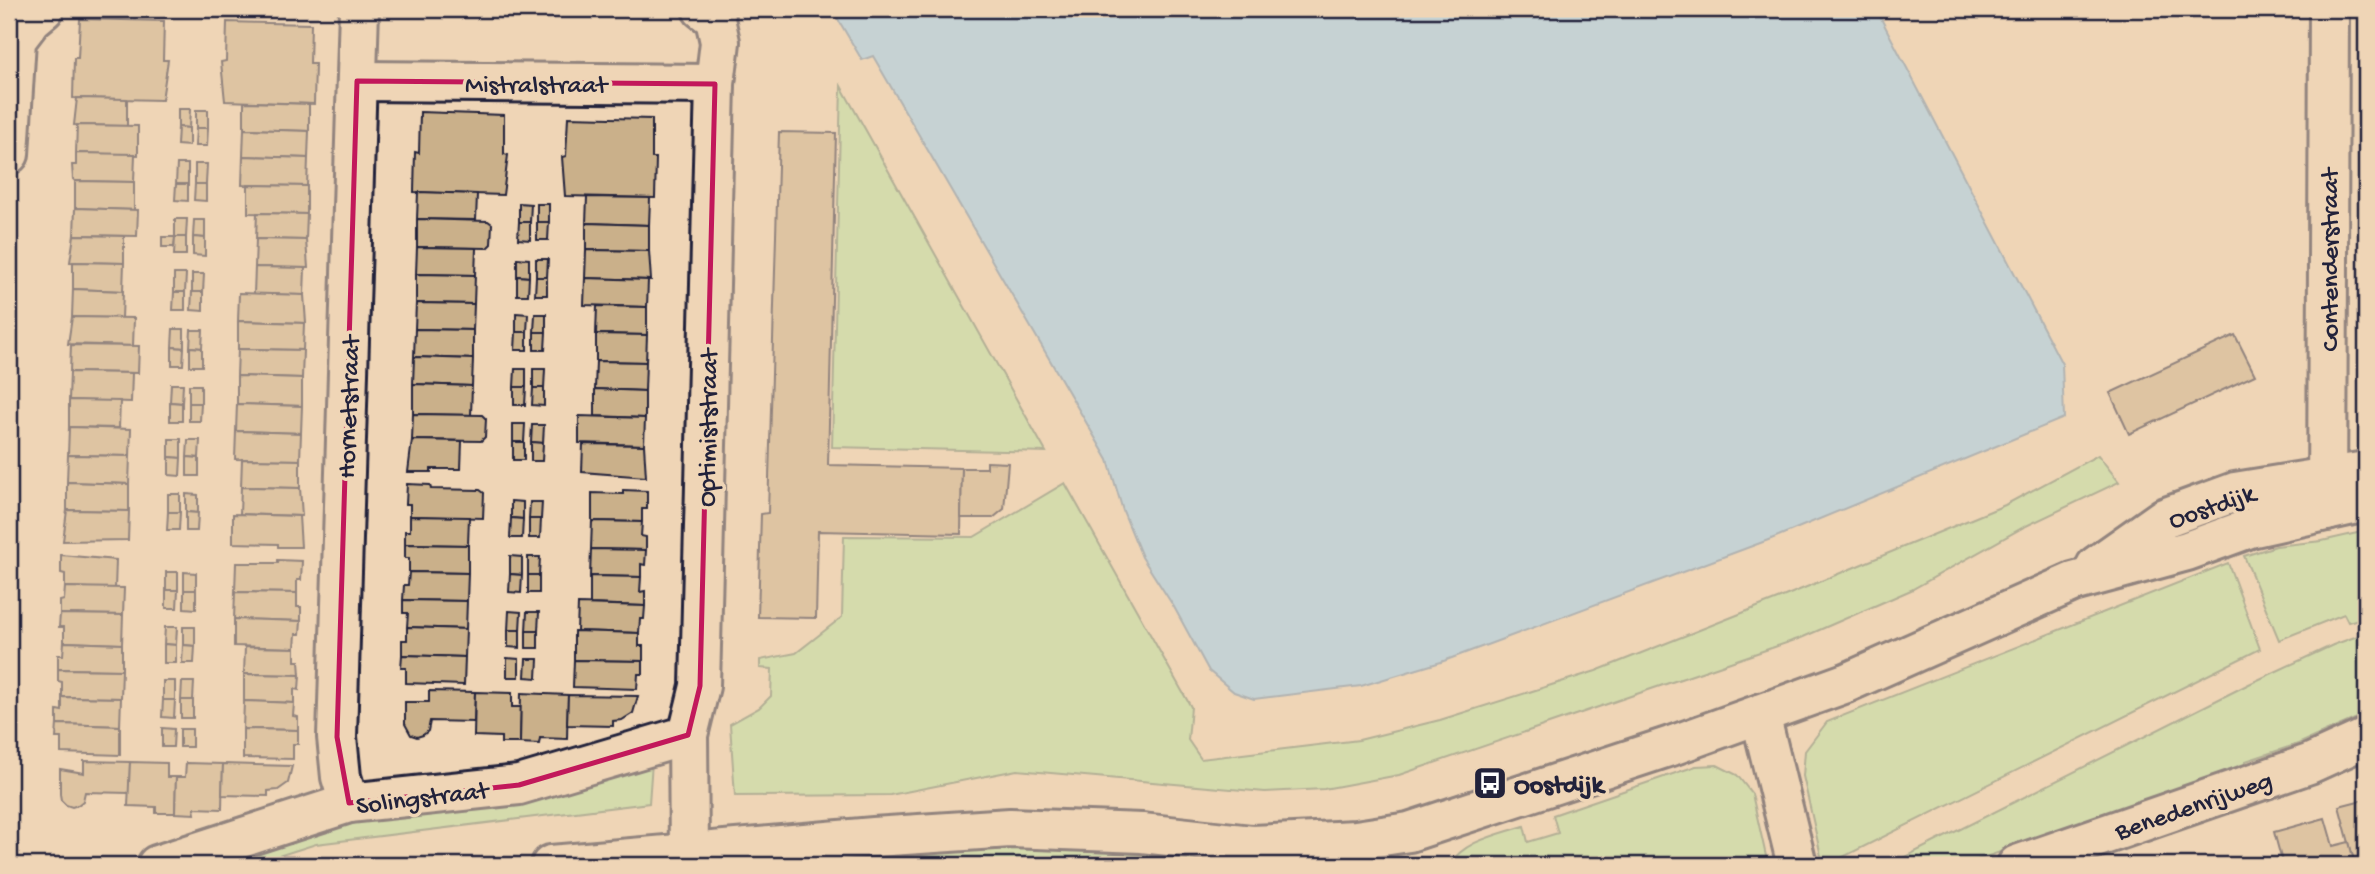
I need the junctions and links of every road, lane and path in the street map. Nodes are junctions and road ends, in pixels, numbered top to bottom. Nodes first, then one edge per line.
1 (44, 9) edge
2 (359, 9) edge
3 (702, 9) edge
4 (2329, 9) edge
5 (357, 81) junction
6 (715, 84) junction
7 (9, 154) edge
8 (2366, 471) edge
9 (2327, 494) junction
10 (2366, 502) edge
11 (1760, 714) junction
12 (688, 735) junction
13 (2366, 738) edge
14 (349, 803) junction
15 (1792, 848) edge
16 (1412, 849) edge
17 (689, 852) junction
18 (157, 865) edge
19 (551, 865) edge
20 (2017, 865) edge

1 - 7 street
2 - 5 street, Hornetstraat
3 - 6 street, Optimiststraat
4 - 9 street, Contenderstraat
5 - 6 street, Mistralstraat
5 - 14 street, Hornetstraat
6 - 12 street, Optimiststraat
8 - 9 street, Oostdijk
9 - 10 street, Oostdijk
9 - 11 street, Oostdijk
11 - 15 street
11 - 16 street, Oostdijk
12 - 14 street, Solingstraat
12 - 17 street, Optimiststraat
13 - 20 street, Benedenrijweg
14 - 18 street, Solingstraat
16 - 17 street, Oostdijk
17 - 19 street, Oostdijk

